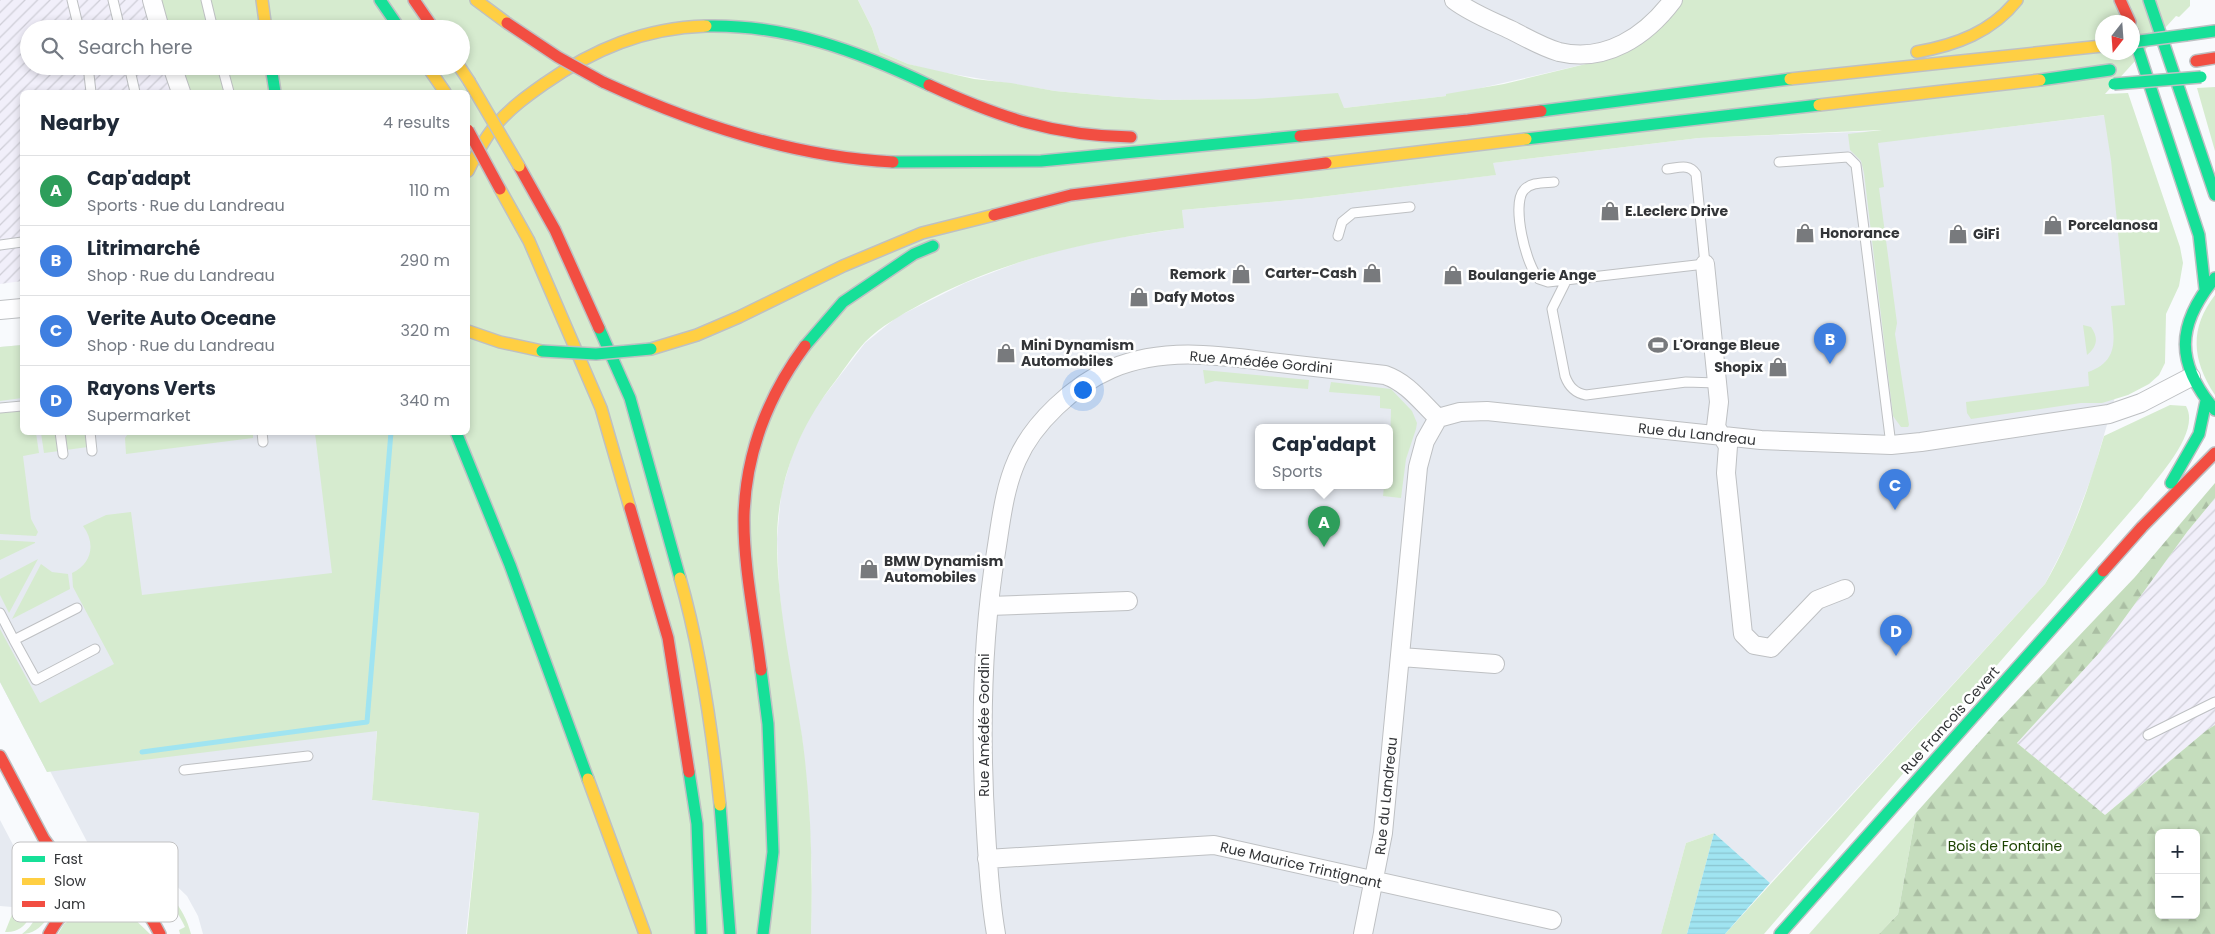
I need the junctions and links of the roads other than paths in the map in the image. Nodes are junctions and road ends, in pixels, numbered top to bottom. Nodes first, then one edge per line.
1 (72, 0) edge
2 (113, 0) edge
3 (152, 0) edge
4 (206, 0) edge
5 (262, 0) edge
6 (380, 0) edge
7 (414, 0) edge
8 (476, 0) edge
9 (1454, 0) edge
10 (1673, 0) edge
11 (2017, 0) edge
12 (2120, 0) edge
13 (2149, 0) edge
14 (2127, 15) edge
15 (77, 20) edge
16 (118, 20) edge
17 (158, 20) edge
18 (211, 20) edge
19 (265, 20) edge
20 (394, 20) edge
21 (428, 20) edge
22 (2215, 32) edge
23 (2140, 41) edge
24 (2095, 47) edge
25 (1902, 54) dead end
26 (2140, 55) edge
27 (2215, 58) edge
28 (1872, 59) dead end
29 (89, 75) edge
30 (131, 75) edge
31 (175, 75) edge
32 (224, 75) edge
33 (272, 75) edge
34 (433, 75) edge
35 (465, 75) edge
36 (2215, 75) edge
37 (1804, 77) junction
38 (2059, 78) junction
39 (91, 90) edge
40 (135, 90) edge
41 (180, 90) edge
42 (228, 90) edge
43 (275, 90) edge
44 (444, 90) edge
45 (470, 134) edge
46 (1146, 136) dead end
47 (1164, 139) dead end
48 (1188, 146) junction
49 (1779, 162) dead end
50 (470, 168) edge
51 (1667, 169) dead end
52 (1554, 182) dead end
53 (2214, 193) edge
54 (1410, 207) dead end
55 (997, 213) junction
56 (1338, 236) dead end
57 (20, 242) edge
58 (0, 245) edge
59 (1705, 264) junction
60 (2215, 278) edge
61 (1567, 279) junction
62 (2205, 289) junction
63 (20, 308) edge
64 (0, 310) edge
65 (472, 333) edge
66 (2191, 377) junction
67 (1717, 383) junction
68 (2206, 401) junction
69 (20, 406) edge
70 (0, 408) edge
71 (2215, 410) edge
72 (1438, 418) junction
73 (60, 435) edge
74 (90, 435) edge
75 (457, 435) edge
76 (1722, 437) junction
77 (1891, 444) junction
78 (92, 451) dead end
79 (2215, 453) edge
80 (63, 454) dead end
81 (2142, 527) junction
82 (1845, 589) dead end
83 (1128, 601) dead end
84 (989, 606) junction
85 (77, 608) dead end
86 (0, 613) edge
87 (14, 640) junction
88 (95, 649) dead end
89 (1401, 657) junction
90 (1495, 664) dead end
91 (2215, 702) edge
92 (2148, 735) dead end
93 (0, 756) edge
94 (308, 756) dead end
95 (184, 770) dead end
96 (44, 839) junction
97 (45, 842) edge
98 (46, 842) edge
99 (987, 859) junction
100 (1375, 881) junction
101 (1552, 920) dead end
102 (57, 922) edge
103 (153, 922) edge
104 (49, 934) edge
105 (160, 934) edge
106 (645, 934) edge
107 (701, 934) edge
108 (730, 934) edge
109 (764, 934) edge
110 (996, 934) edge
111 (1363, 934) edge
112 (1780, 934) edge

1 - 15 lane
2 - 16 lane
3 - 17 street
4 - 18 lane
5 - 19 main road
6 - 20 main road
7 - 21 main road
8 - 48 main road, bridge
9 - 10 street
11 - 25 main road
12 - 14 main road
13 - 53 main road
22 - 23 main road, bridge
24 - 37 main road
26 - 62 main road
27 - 38 main road
28 - 37 main road
29 - 39 lane
30 - 40 lane
31 - 41 street
32 - 42 lane
33 - 43 main road
34 - 44 main road
35 - 108 main road, bridge
36 - 38 main road, bridge
37 - 48 main road
38 - 55 main road
45 - 107 main road, bridge
46 - 50 main road
47 - 48 main road
49 - 77 lane
51 - 59 lane
52 - 61 lane
54 - 56 lane
55 - 65 main road, bridge
55 - 109 main road
57 - 58 lane
59 - 61 lane
59 - 67 street
60 - 62 main road
61 - 67 lane
62 - 66 main road
63 - 64 street
66 - 68 main road
66 - 77 street, Rue du Landreau
67 - 76 street
68 - 71 main road
68 - 81 main road, Rue Francois Cevert
69 - 70 lane
72 - 76 street, Rue du Landreau
72 - 84 street, Rue Amédée Gordini
72 - 89 street, Rue du Landreau
73 - 80 lane
74 - 78 lane
75 - 106 main road
76 - 77 street, Rue du Landreau
76 - 82 street
79 - 81 main road, Rue Francois Cevert
81 - 112 main road, Rue Francois Cevert
83 - 84 street
84 - 99 street, Rue Amédée Gordini
85 - 87 lane
86 - 87 lane
87 - 88 lane
89 - 90 street
89 - 100 street, Rue du Landreau
91 - 92 lane
93 - 96 main road
94 - 95 lane
96 - 97 main road
96 - 98 main road
99 - 100 street, Rue Maurice Trintignant
99 - 110 street, Rue Amédée Gordini
100 - 101 street, Rue Maurice Trintignant
100 - 111 street, Rue du Landreau
102 - 104 main road
103 - 105 main road

